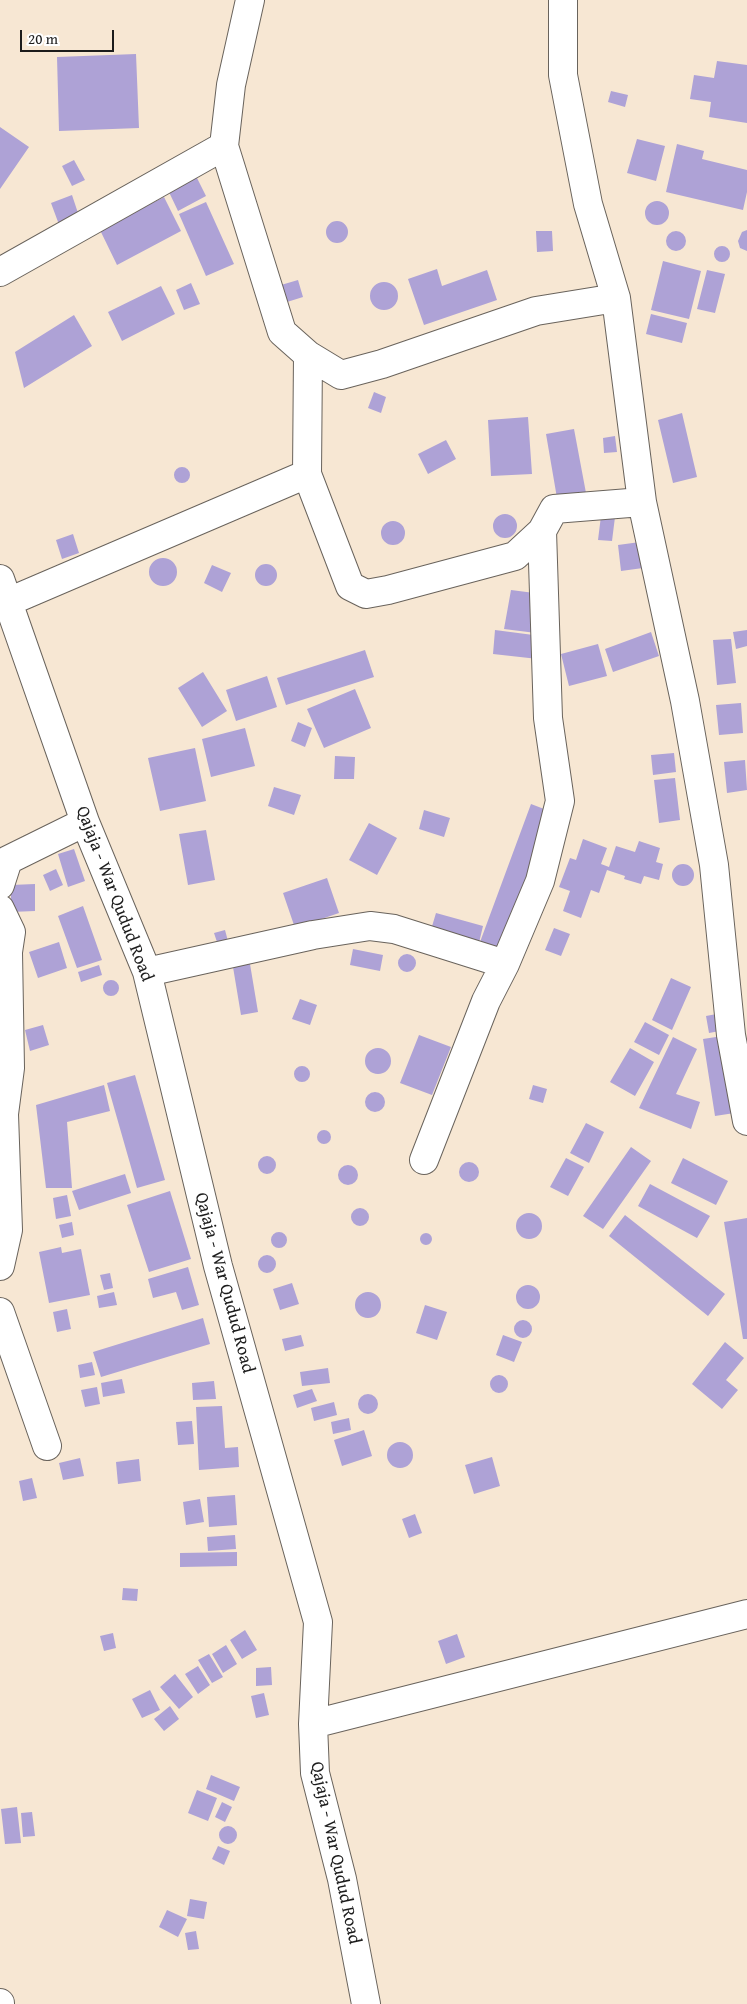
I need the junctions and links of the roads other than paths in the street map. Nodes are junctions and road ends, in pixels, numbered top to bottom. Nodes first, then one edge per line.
1 (250, 0) edge
2 (562, 0) edge
3 (224, 146) junction
4 (0, 272) edge
5 (616, 298) junction
6 (308, 355) junction
7 (307, 474) junction
8 (642, 502) junction
9 (542, 531) junction
10 (4, 591) edge
11 (85, 822) junction
12 (0, 885) edge
13 (0, 909) edge
14 (506, 964) junction
15 (147, 972) junction
16 (747, 1120) edge
17 (424, 1160) dead end
18 (0, 1266) edge
19 (0, 1312) edge
20 (47, 1446) dead end
21 (747, 1614) edge
22 (313, 1724) junction
23 (366, 2004) edge

1 - 3 street
2 - 5 street
3 - 4 street
3 - 6 street
5 - 6 street
5 - 8 street
6 - 7 street
7 - 9 street
7 - 10 street
8 - 9 street
8 - 16 street
9 - 14 street
10 - 11 street, Qajaja - War Qudud Road
11 - 12 street
11 - 15 street, Qajaja - War Qudud Road
13 - 18 street
14 - 15 street
14 - 17 street
15 - 22 street, Qajaja - War Qudud Road
19 - 20 street
21 - 22 street
22 - 23 street, Qajaja - War Qudud Road

